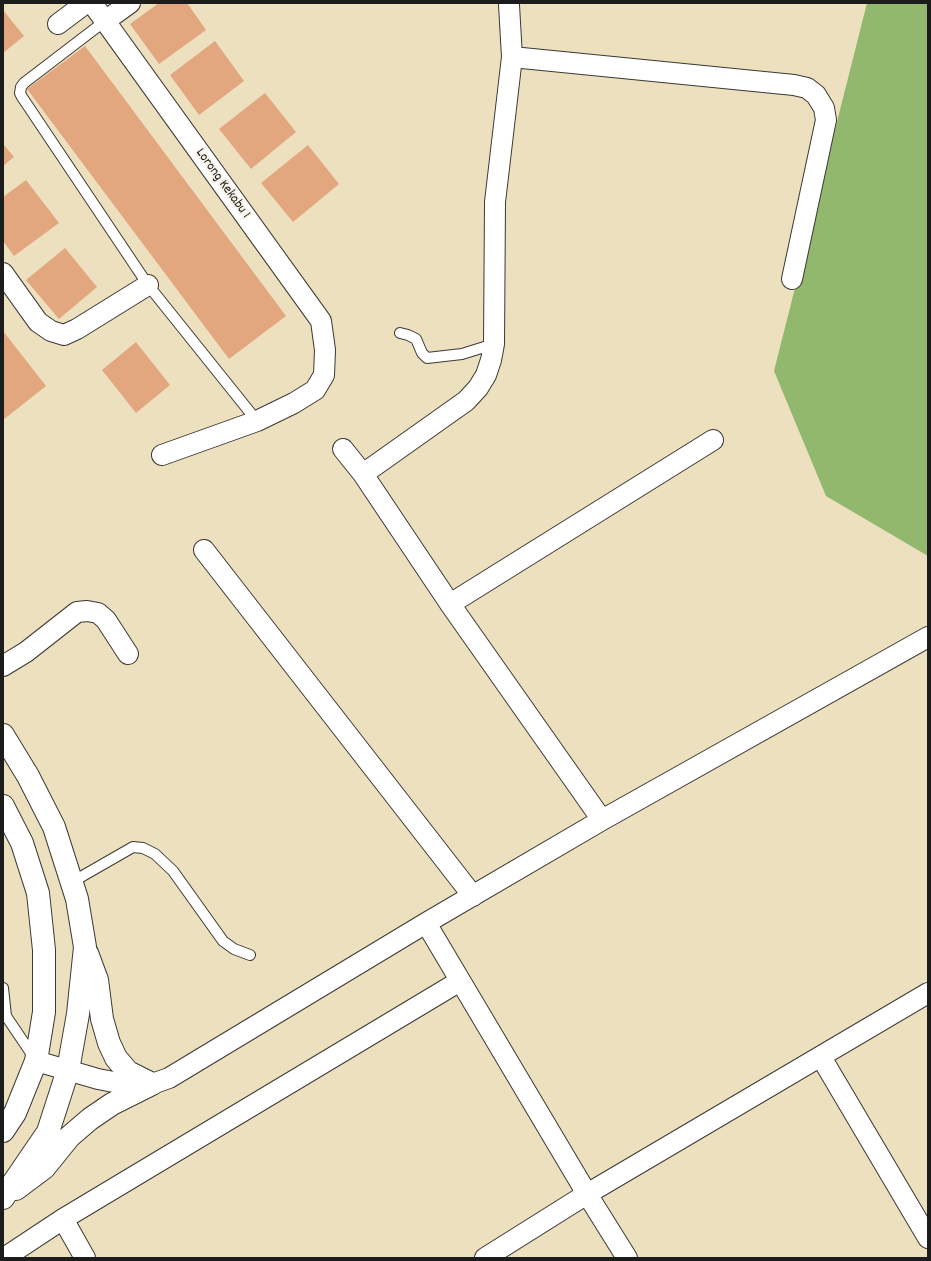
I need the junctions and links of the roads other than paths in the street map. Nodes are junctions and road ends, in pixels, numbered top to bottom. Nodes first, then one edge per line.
1 (86, 3) edge
2 (92, 3) edge
3 (130, 3) edge
4 (509, 5) dead end
5 (105, 22) junction
6 (58, 24) dead end
7 (512, 57) junction
8 (3, 273) edge
9 (792, 279) dead end
10 (148, 285) junction
11 (400, 334) dead end
12 (494, 344) junction
13 (257, 421) junction
14 (713, 440) dead end
15 (343, 449) dead end
16 (162, 455) dead end
17 (363, 474) junction
18 (204, 550) dead end
19 (450, 604) junction
20 (928, 637) edge
21 (128, 654) dead end
22 (3, 666) edge
23 (3, 735) edge
24 (3, 806) edge
25 (602, 820) junction
26 (72, 882) junction
27 (473, 896) junction
28 (426, 923) junction
29 (85, 947) junction
30 (250, 955) dead end
31 (460, 981) junction
32 (3, 988) edge
33 (928, 993) edge
34 (821, 1057) junction
35 (36, 1060) junction
36 (68, 1070) junction
37 (152, 1084) junction
38 (3, 1131) edge
39 (587, 1194) junction
40 (3, 1198) edge
41 (63, 1219) junction
42 (928, 1238) edge
43 (4, 1258) edge
44 (84, 1258) edge
45 (485, 1258) edge
46 (627, 1258) edge

1 - 6 street
2 - 5 street, Lorong Kekabu 1
3 - 5 street
4 - 7 street
5 - 10 lane
5 - 13 street, Lorong Kekabu 1
7 - 9 street
7 - 12 street
8 - 10 street
10 - 13 lane
11 - 12 lane
12 - 17 street
13 - 16 street
14 - 19 street
15 - 17 street
17 - 19 street
18 - 27 street
19 - 25 street
20 - 25 street
21 - 22 street
23 - 26 highway
24 - 35 highway
25 - 27 street
26 - 29 highway
26 - 30 lane
27 - 28 street
28 - 31 street
28 - 37 street
29 - 36 highway
29 - 37 highway
31 - 39 street
31 - 41 street
32 - 35 lane
33 - 34 street
34 - 39 street
34 - 42 street
35 - 36 street
35 - 38 highway
36 - 37 street
36 - 40 highway
37 - 40 highway
39 - 45 street
39 - 46 street
41 - 43 street
41 - 44 street

